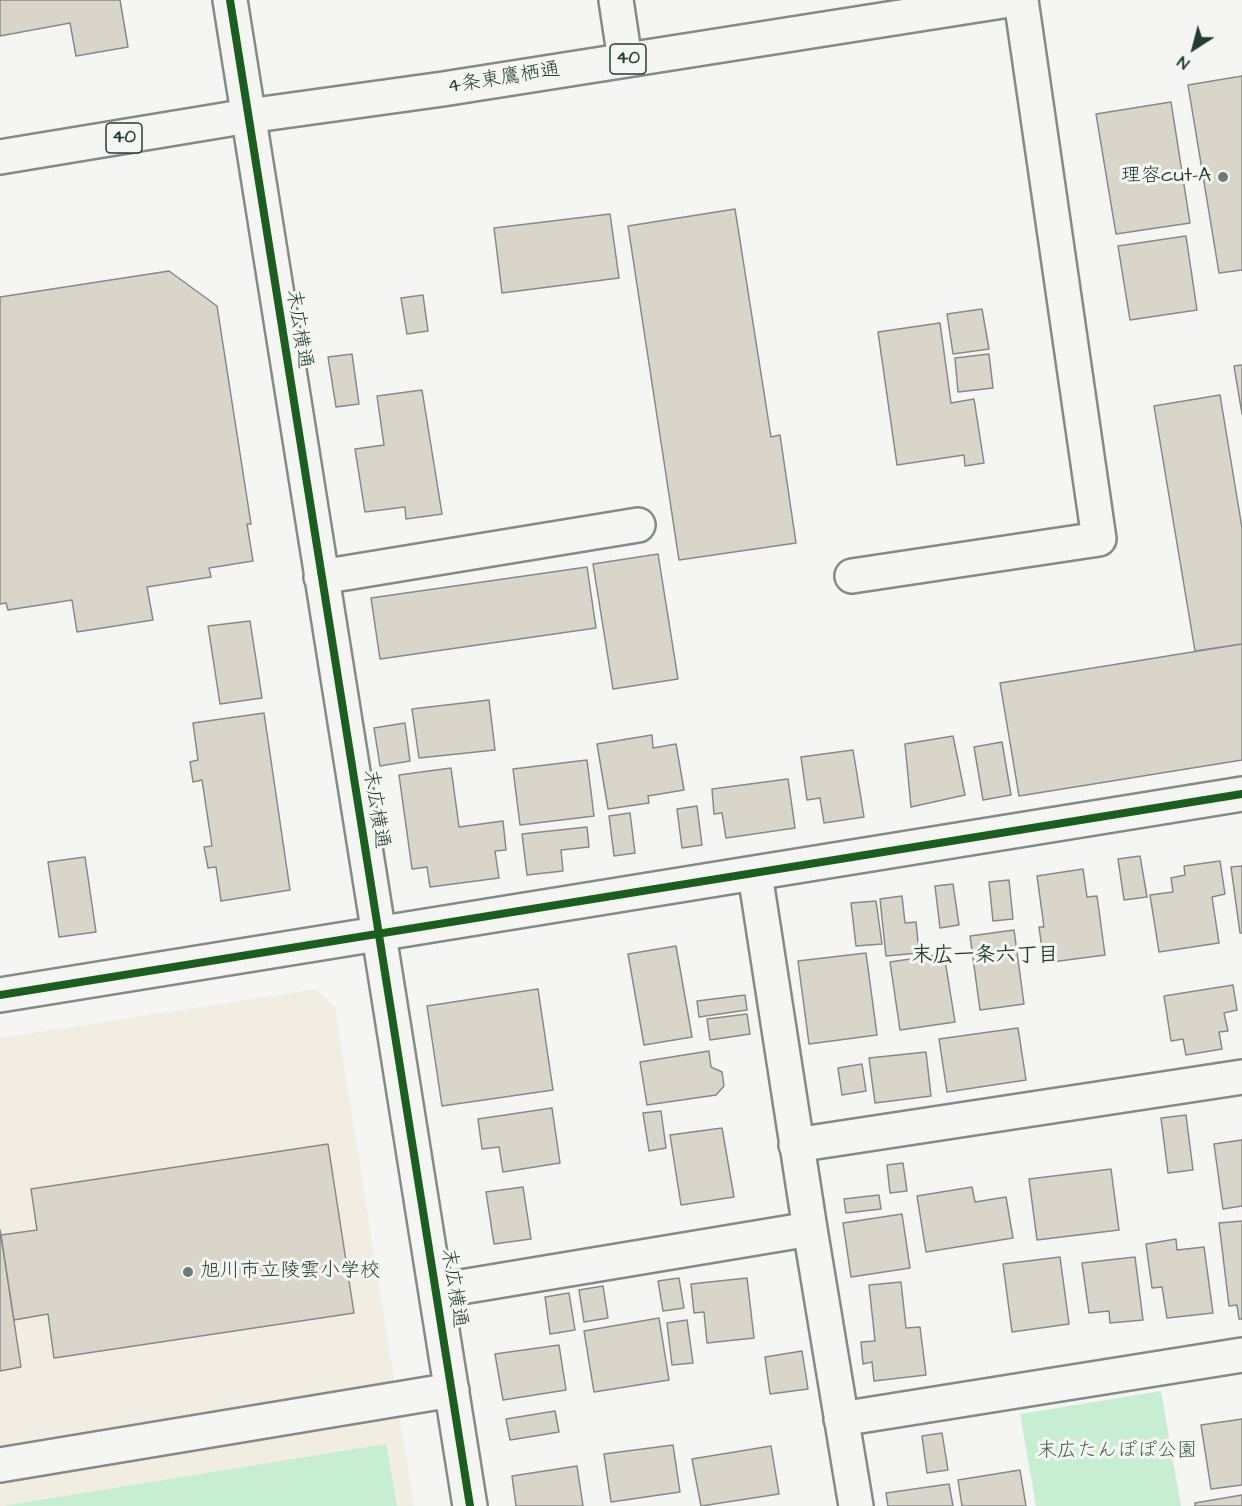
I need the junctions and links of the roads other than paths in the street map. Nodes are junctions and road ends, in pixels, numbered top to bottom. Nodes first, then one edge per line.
1 (230, 0) edge
2 (616, 0) edge
3 (1009, 0) edge
4 (1021, 0) edge
5 (900, 8) edge
6 (625, 60) junction
7 (248, 116) junction
8 (0, 157) edge
9 (638, 525) dead end
10 (852, 576) dead end
11 (321, 577) junction
12 (1242, 794) edge
13 (755, 874) junction
14 (378, 935) junction
15 (0, 995) edge
16 (1242, 1077) edge
17 (796, 1145) junction
18 (810, 1228) junction
19 (437, 1291) junction
20 (1242, 1355) edge
21 (452, 1390) junction
22 (841, 1419) junction
23 (0, 1465) edge
24 (470, 1506) edge
25 (856, 1506) edge

1 - 7 main road, 末広横通
2 - 6 main road
3 - 5 main road, 4条東鷹栖通 / 40
4 - 10 main road
5 - 6 main road, 4条東鷹栖通 / 40
6 - 7 main road, 4条東鷹栖通 / 40
7 - 8 main road, 4条東鷹栖通 / 40
7 - 11 main road, 末広横通
9 - 11 main road
11 - 14 main road, 末広横通
12 - 13 main road
13 - 14 main road
13 - 17 main road
14 - 15 main road
14 - 19 main road, 末広横通
16 - 17 main road
17 - 18 main road
18 - 19 main road
18 - 22 main road
19 - 21 main road, 末広横通
20 - 22 main road
21 - 23 main road
21 - 24 main road, 末広横通
22 - 25 main road

